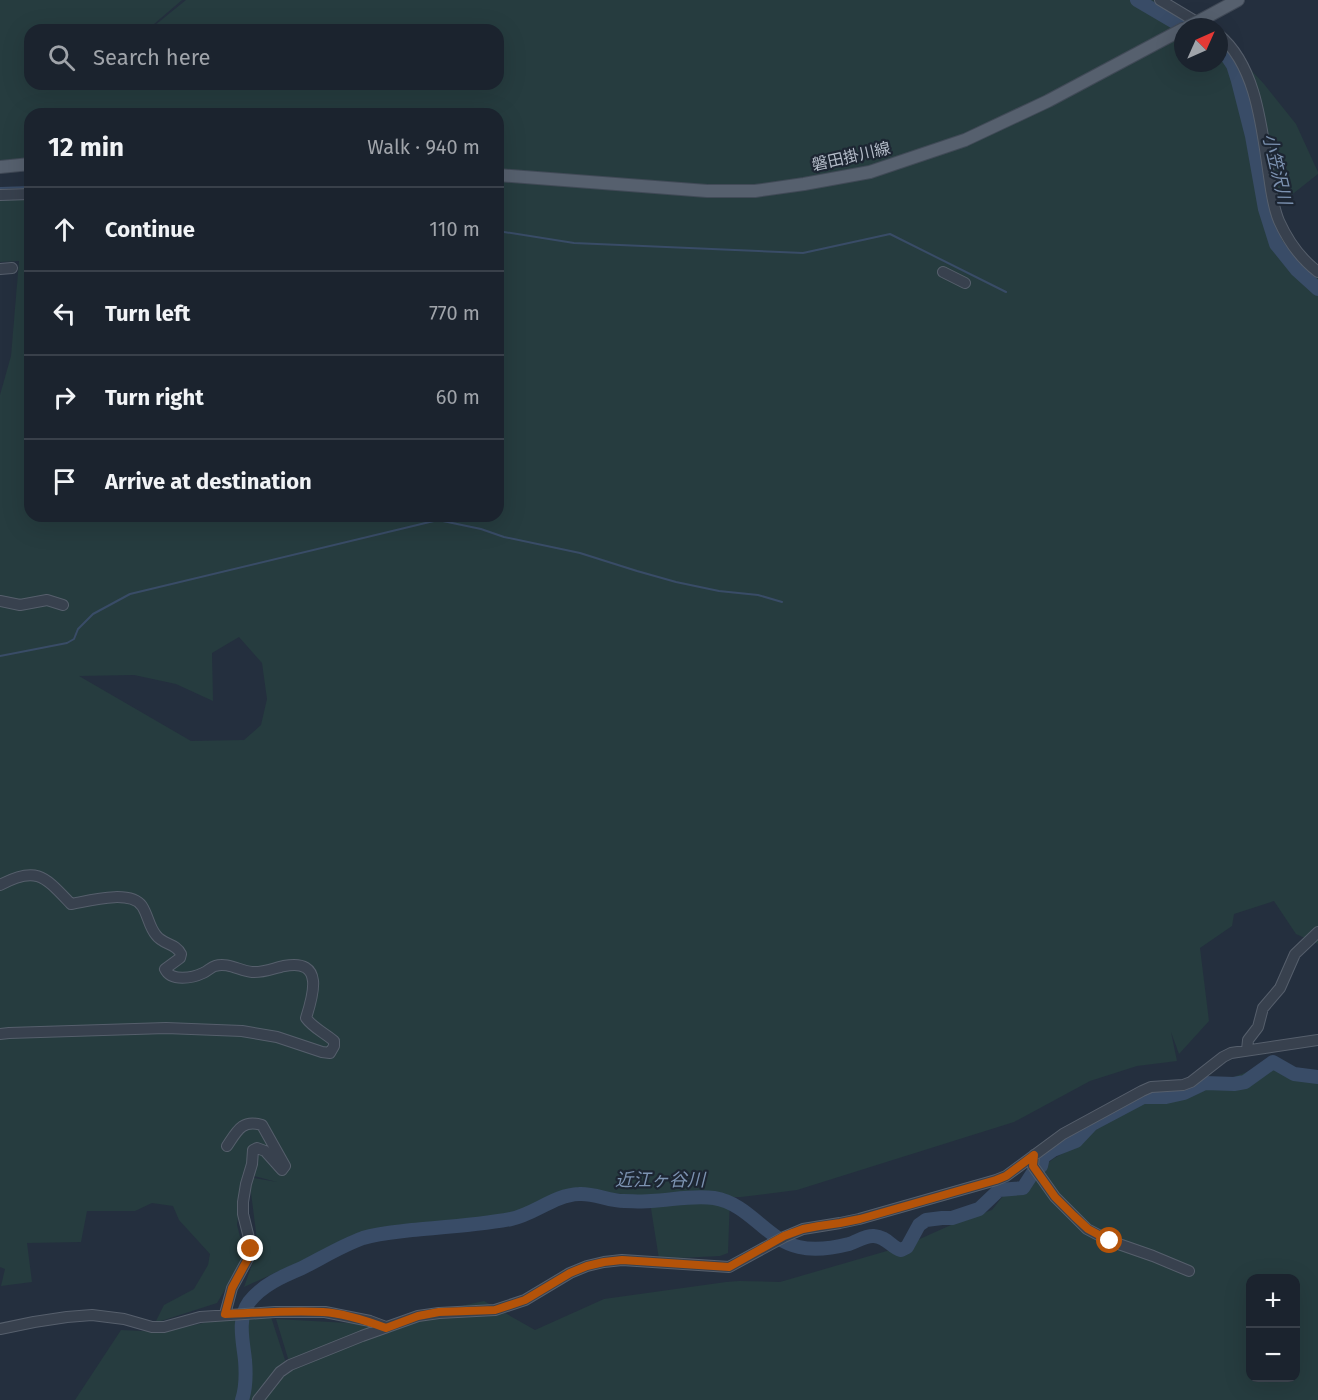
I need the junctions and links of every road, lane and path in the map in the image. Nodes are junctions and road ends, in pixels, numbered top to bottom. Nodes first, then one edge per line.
1 (1160, 0) edge
2 (1238, 0) edge
3 (1194, 18) edge
4 (1211, 18) edge
5 (1174, 34) edge
6 (1228, 46) edge
7 (24, 164) edge
8 (0, 166) edge
9 (504, 175) edge
10 (24, 194) edge
11 (0, 195) edge
12 (943, 272) dead end
13 (1318, 272) edge
14 (965, 283) dead end
15 (0, 601) edge
16 (63, 605) dead end
17 (0, 885) edge
18 (1318, 932) edge
19 (0, 1034) edge
20 (1318, 1040) edge
21 (1246, 1050) junction
22 (227, 1146) dead end
23 (1034, 1155) junction
24 (1188, 1271) dead end
25 (225, 1314) junction
26 (386, 1328) junction
27 (0, 1329) edge
28 (258, 1400) edge

1 - 3 street
2 - 4 main road
5 - 9 main road, 磐田掛川線
6 - 13 street
7 - 8 main road
10 - 11 street
12 - 14 street
15 - 16 street
17 - 19 street
18 - 21 street
20 - 21 street
21 - 23 street
22 - 25 street
23 - 24 street
23 - 26 street
25 - 26 street
25 - 27 street
26 - 28 street

